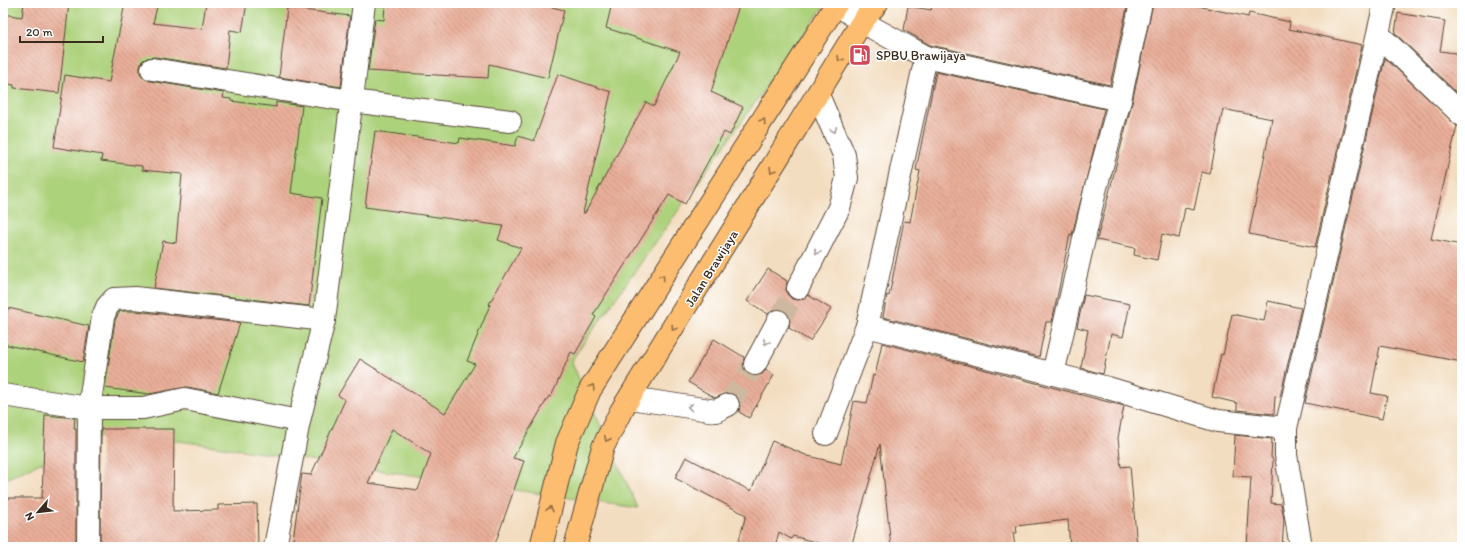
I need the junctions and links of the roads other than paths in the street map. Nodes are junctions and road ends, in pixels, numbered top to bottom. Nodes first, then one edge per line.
1 (364, 3) edge
2 (877, 3) edge
3 (1141, 3) edge
4 (1385, 3) edge
5 (837, 4) edge
6 (862, 22) junction
7 (1379, 35) junction
8 (926, 57) junction
9 (152, 69) dead end
10 (818, 95) junction
11 (1120, 100) junction
12 (352, 101) junction
13 (1462, 115) edge
14 (510, 121) dead end
15 (798, 288) tunnel mouth
16 (324, 320) junction
17 (778, 321) tunnel mouth
18 (867, 326) junction
19 (755, 364) tunnel mouth
20 (1053, 374) junction
21 (3, 395) edge
22 (630, 398) junction
23 (728, 405) tunnel mouth
24 (89, 408) junction
25 (299, 422) junction
26 (1286, 428) junction
27 (826, 434) dead end
28 (88, 547) edge
29 (275, 547) edge
30 (541, 547) edge
31 (575, 547) edge
32 (1300, 547) edge

1 - 12 street
2 - 6 highway, Jalan Brawijaya
3 - 11 street
4 - 7 street
5 - 6 street
30 -> 5 highway
6 - 8 street
6 -> 10 highway, Jalan Brawijaya
7 - 13 street
7 - 26 street
8 - 11 street
8 - 18 street
9 - 12 street
10 -> 15 street
10 -> 22 highway, Jalan Brawijaya
11 - 20 street
12 - 14 street
12 - 16 street
16 - 24 street
16 - 25 street
17 -> 19 street
18 - 20 street
18 - 27 street
20 - 26 street
21 - 24 street
23 -> 22 street
22 -> 31 highway, Jalan Brawijaya
24 - 25 street
24 - 28 street
25 - 29 street
26 - 32 street

